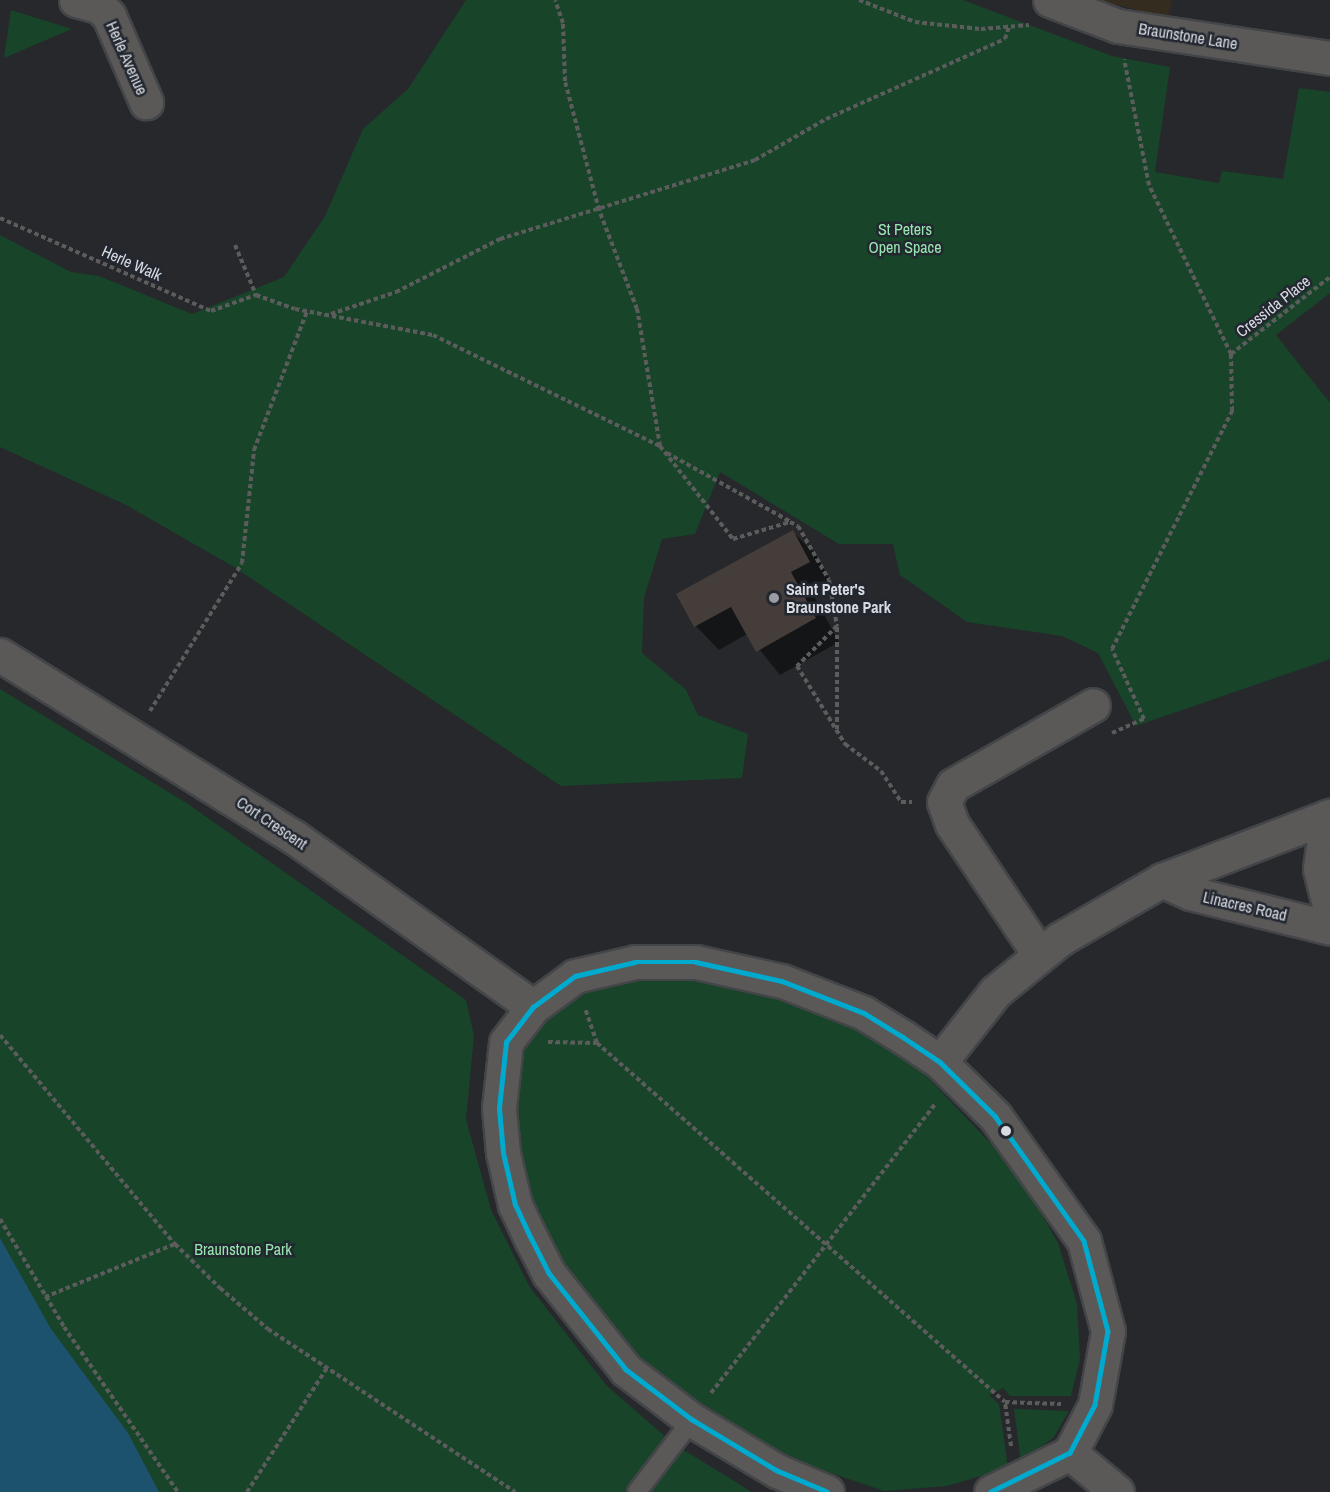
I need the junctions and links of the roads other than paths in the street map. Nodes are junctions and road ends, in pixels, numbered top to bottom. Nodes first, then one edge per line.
1 (76, 0) edge
2 (1059, 4) edge
3 (1330, 58) edge
4 (146, 102) dead end
5 (0, 655) edge
6 (1093, 705) dead end
7 (1329, 816) edge
8 (1162, 880) junction
9 (1330, 909) edge
10 (1330, 928) edge
11 (1039, 954) junction
12 (533, 1007) junction
13 (947, 1070) junction
14 (692, 1420) junction
15 (1070, 1453) junction
16 (1004, 1487) edge
17 (637, 1492) edge
18 (827, 1492) edge
19 (1117, 1492) edge

1 - 4 street, Herle Avenue
2 - 3 street, Braunstone Lane
5 - 12 street, Cort Crescent
6 - 11 street
7 - 8 street
7 - 9 street
8 - 10 street, Linacres Road
8 - 11 street
11 - 13 street
12 - 13 street
12 - 14 street
13 - 15 street
14 - 17 lane
14 - 18 street
15 - 16 street
15 - 19 street

